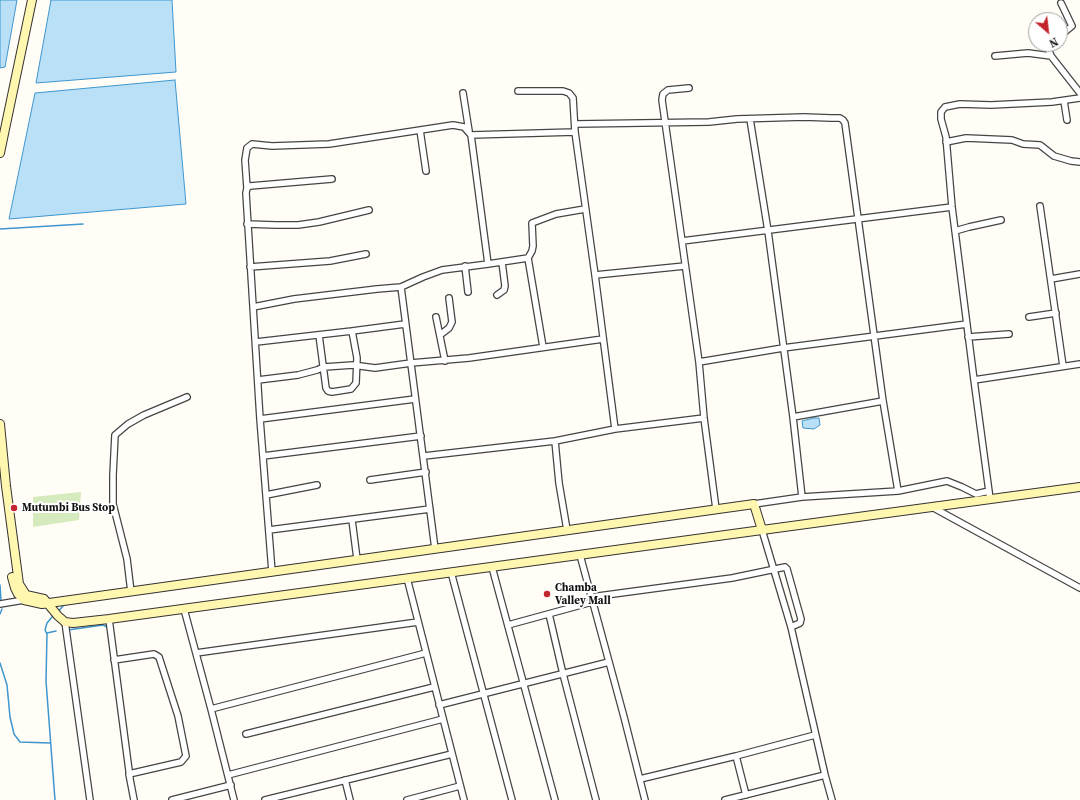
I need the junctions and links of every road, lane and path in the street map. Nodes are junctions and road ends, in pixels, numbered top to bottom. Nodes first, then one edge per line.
1 (32, 0) edge
2 (1061, 3) dead end
3 (1065, 12) edge
4 (1068, 18) edge
5 (1068, 29) edge
6 (1050, 52) edge
7 (995, 56) dead end
8 (1052, 56) junction
9 (690, 88) dead end
10 (518, 91) dead end
11 (463, 93) dead end
12 (1080, 93) edge
13 (1080, 98) edge
14 (1064, 101) junction
15 (750, 119) junction
16 (1067, 120) dead end
17 (665, 123) junction
18 (575, 124) junction
19 (420, 130) junction
20 (575, 132) junction
21 (470, 133) junction
22 (946, 142) junction
23 (0, 153) edge
24 (1080, 162) edge
25 (426, 171) dead end
26 (332, 179) dead end
27 (247, 188) junction
28 (1040, 206) dead end
29 (952, 207) junction
30 (585, 209) junction
31 (369, 210) dead end
32 (858, 219) junction
33 (1001, 220) dead end
34 (247, 224) junction
35 (768, 231) junction
36 (955, 232) junction
37 (682, 241) junction
38 (366, 254) dead end
39 (528, 258) junction
40 (502, 262) junction
41 (488, 264) junction
42 (465, 266) junction
43 (685, 266) junction
44 (250, 267) junction
45 (1080, 274) edge
46 (595, 276) junction
47 (1051, 279) junction
48 (401, 287) junction
49 (468, 292) dead end
50 (498, 295) dead end
51 (449, 298) dead end
52 (253, 307) junction
53 (1056, 313) junction
54 (436, 317) dead end
55 (1029, 317) dead end
56 (405, 324) junction
57 (967, 324) junction
58 (352, 332) junction
59 (1009, 334) dead end
60 (319, 335) junction
61 (440, 335) junction
62 (874, 336) junction
63 (968, 337) junction
64 (603, 339) junction
65 (256, 342) junction
66 (543, 347) junction
67 (783, 348) junction
68 (444, 361) junction
69 (699, 362) junction
70 (411, 363) junction
71 (1080, 364) edge
72 (358, 366) junction
73 (1063, 366) junction
74 (324, 367) junction
75 (258, 380) junction
76 (974, 380) junction
77 (187, 397) dead end
78 (415, 399) junction
79 (883, 401) junction
80 (793, 417) junction
81 (704, 418) junction
82 (260, 419) junction
83 (0, 424) edge
84 (615, 429) junction
85 (421, 436) junction
86 (555, 441) junction
87 (262, 456) junction
88 (424, 456) junction
89 (0, 470) edge
90 (426, 472) junction
91 (370, 480) dead end
92 (317, 486) dead end
93 (1080, 487) edge
94 (898, 491) junction
95 (266, 495) junction
96 (990, 495) junction
97 (802, 497) junction
98 (754, 504) junction
99 (932, 507) junction
100 (430, 509) junction
101 (716, 509) junction
102 (352, 520) junction
103 (269, 530) junction
104 (567, 530) junction
105 (762, 530) junction
106 (435, 549) junction
107 (580, 554) junction
108 (357, 559) junction
109 (492, 567) junction
110 (773, 570) junction
111 (272, 572) junction
112 (451, 572) junction
113 (407, 578) junction
114 (1080, 588) edge
115 (131, 592) junction
116 (591, 599) junction
117 (24, 600) junction
118 (0, 604) edge
119 (48, 604) junction
120 (184, 609) junction
121 (549, 614) junction
122 (109, 620) junction
123 (65, 622) junction
124 (418, 622) junction
125 (508, 625) junction
126 (791, 627) junction
127 (196, 653) junction
128 (426, 653) junction
129 (114, 660) junction
130 (609, 662) junction
131 (563, 674) junction
132 (523, 685) junction
133 (434, 687) junction
134 (483, 694) junction
135 (440, 705) junction
136 (211, 708) junction
137 (443, 719) junction
138 (246, 734) dead end
139 (815, 735) junction
140 (452, 754) junction
141 (736, 756) junction
142 (129, 774) junction
143 (228, 775) junction
144 (825, 775) junction
145 (640, 779) junction
146 (345, 780) junction
147 (231, 785) junction
148 (460, 786) junction
149 (746, 795) junction
150 (90, 800) edge
151 (133, 800) edge
152 (172, 800) edge
153 (234, 800) edge
154 (265, 800) edge
155 (350, 800) edge
156 (407, 800) edge
157 (464, 800) edge
158 (512, 800) edge
159 (555, 800) edge
160 (596, 800) edge
161 (645, 800) edge
162 (725, 800) edge
163 (832, 800) edge

1 - 23 main road
2 - 3 street
4 - 5 street
6 - 8 street
7 - 8 street
8 - 12 street
9 - 17 street
10 - 18 street
11 - 21 street
13 - 14 street
14 - 16 street
14 - 22 street
15 - 17 street
15 - 32 street
15 - 35 street
17 - 18 street
17 - 37 street
18 - 20 street
19 - 21 street
19 - 25 street
19 - 27 street
20 - 21 street
20 - 30 street
21 - 41 street
22 - 24 street
22 - 29 street
26 - 27 street
27 - 34 street
28 - 47 street
29 - 32 street
29 - 36 street
30 - 39 street
30 - 46 street
31 - 34 street
32 - 35 street
32 - 62 street
33 - 36 street
34 - 44 street
35 - 37 street
35 - 67 street
36 - 57 street
37 - 43 street
38 - 44 street
39 - 40 street
39 - 66 street
40 - 41 street
40 - 50 street
41 - 42 street
42 - 48 street
42 - 49 street
43 - 46 street
43 - 69 street
44 - 52 street
45 - 47 street
46 - 64 street
47 - 53 street
48 - 52 street
48 - 56 street
51 - 61 street
52 - 65 street
53 - 55 street
53 - 73 street
54 - 61 street
56 - 58 street
56 - 70 street
57 - 62 street
57 - 63 street
58 - 60 street
58 - 72 street
59 - 63 street
60 - 65 street
60 - 74 street
61 - 68 street
62 - 67 street
62 - 79 street
63 - 76 street
64 - 66 street
64 - 84 street
65 - 75 street
66 - 68 street
67 - 69 street
67 - 80 street
68 - 70 street
69 - 81 street
70 - 72 street
70 - 78 street
71 - 73 street
72 - 74 street
72 - 74 street
73 - 76 street
74 - 75 street
75 - 82 street
76 - 96 street
77 - 115 street
78 - 82 street
78 - 85 street
79 - 80 street
79 - 94 street
80 - 97 street
81 - 84 street
81 - 101 street
82 - 87 street
83 - 119 main road
84 - 86 street
85 - 87 street
85 - 88 street
86 - 88 street
86 - 104 street
87 - 95 street
88 - 90 street
89 - 117 main road
90 - 91 street
90 - 100 street
92 - 95 street
93 - 96 main road
94 - 96 street
94 - 97 street
95 - 103 street
96 - 99 main road
97 - 98 street
98 - 101 main road
98 - 105 main road
99 - 105 main road
99 - 114 street
100 - 102 street
100 - 106 street
101 - 104 main road
102 - 103 street
102 - 108 street
103 - 111 street
104 - 106 main road
105 - 107 main road
105 - 110 street
106 - 108 main road
107 - 109 main road
107 - 116 street
108 - 111 main road
109 - 112 main road
109 - 125 street
110 - 116 street
110 - 126 street
110 - 126 street
111 - 115 main road
112 - 113 main road
112 - 134 street
113 - 120 main road
113 - 124 street
115 - 119 main road
116 - 121 street
116 - 130 street
117 - 118 street
117 - 119 main road
119 - 123 main road
120 - 122 main road
120 - 127 street
121 - 125 street
121 - 131 street
122 - 123 main road
122 - 129 street
123 - 150 street
124 - 127 street
124 - 128 street
125 - 132 street
126 - 139 street
127 - 136 street
128 - 133 street
128 - 136 street
129 - 142 street
129 - 142 street
130 - 131 street
130 - 145 street
131 - 132 street
131 - 160 street
132 - 134 street
132 - 159 street
133 - 135 street
133 - 138 street
134 - 135 street
134 - 158 street
135 - 137 street
136 - 143 street
137 - 140 street
137 - 143 street
139 - 141 street
139 - 144 street
140 - 146 street
140 - 148 street
141 - 145 street
141 - 149 street
142 - 151 street
143 - 147 street
144 - 149 street
144 - 163 street
145 - 161 street
146 - 154 street
146 - 155 street
147 - 152 street
147 - 153 street
148 - 156 street
148 - 157 street
149 - 162 street

